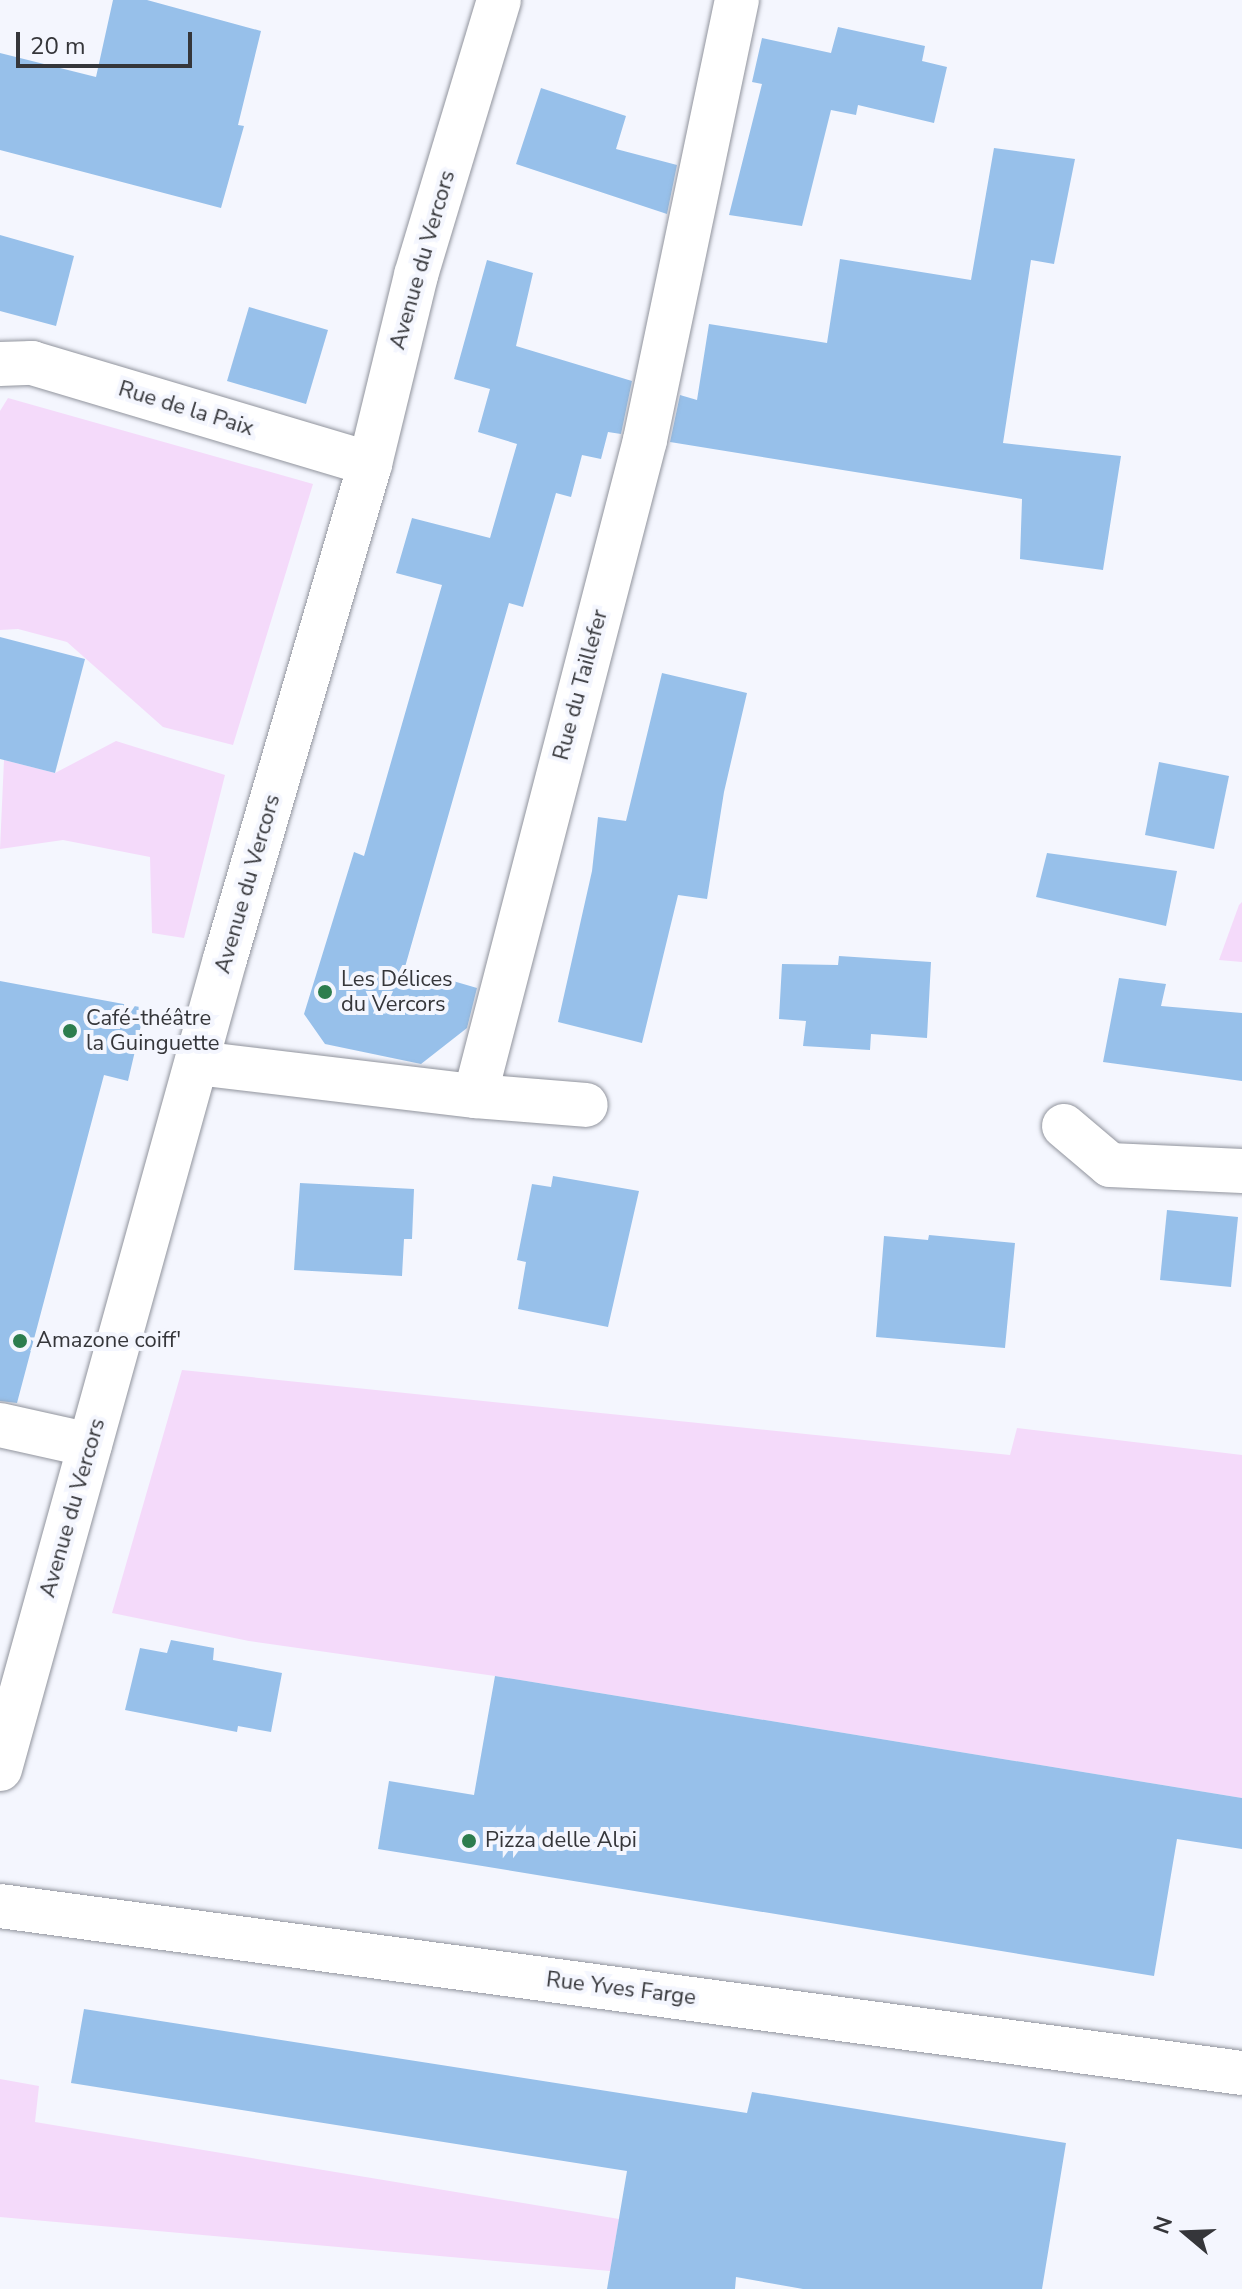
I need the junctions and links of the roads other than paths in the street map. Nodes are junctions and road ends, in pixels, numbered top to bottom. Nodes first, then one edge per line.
1 (499, 0) edge
2 (737, 0) edge
3 (0, 364) edge
4 (370, 464) junction
5 (197, 1063) junction
6 (475, 1096) junction
7 (586, 1105) dead end
8 (1064, 1126) dead end
9 (1242, 1171) edge
10 (0, 1425) edge
11 (90, 1445) junction
12 (0, 1769) edge
13 (0, 1906) edge
14 (1242, 2073) edge

1 - 4 street, Avenue du Vercors
2 - 6 street, Rue du Taillefer
3 - 4 street, Rue de la Paix
4 - 5 street, Avenue du Vercors
5 - 6 street
5 - 11 street, Avenue du Vercors
6 - 7 street
8 - 9 street
10 - 11 street
11 - 12 street, Avenue du Vercors
13 - 14 street, Rue Yves Farge

